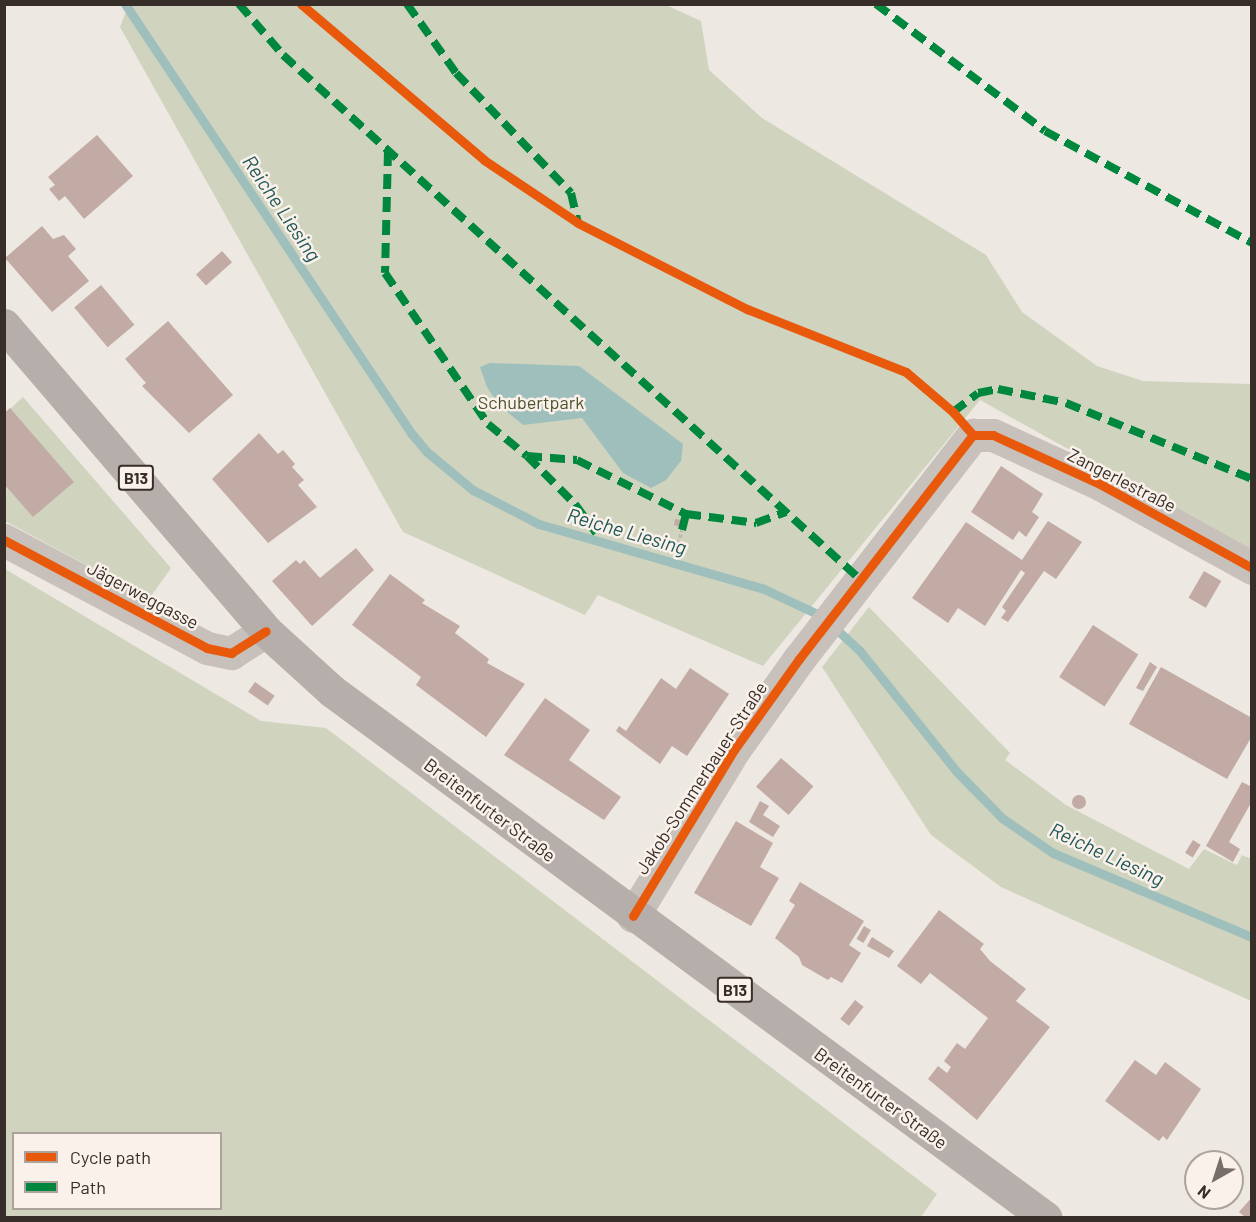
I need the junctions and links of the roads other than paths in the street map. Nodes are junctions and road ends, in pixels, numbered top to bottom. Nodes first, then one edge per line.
1 (4, 325) edge
2 (4, 540) edge
3 (1251, 568) edge
4 (855, 592) joint
5 (266, 631) junction
6 (633, 916) junction
7 (1046, 1218) edge

1 - 5 main road, Breitenfurter Straße / B13
2 - 5 street, Jägerweggasse
3 - 4 street, Zangerlestraße
4 - 6 street, Jakob-Sommerbauer-Straße
5 - 6 main road, Breitenfurter Straße / B13
6 - 7 main road, Breitenfurter Straße / B13

